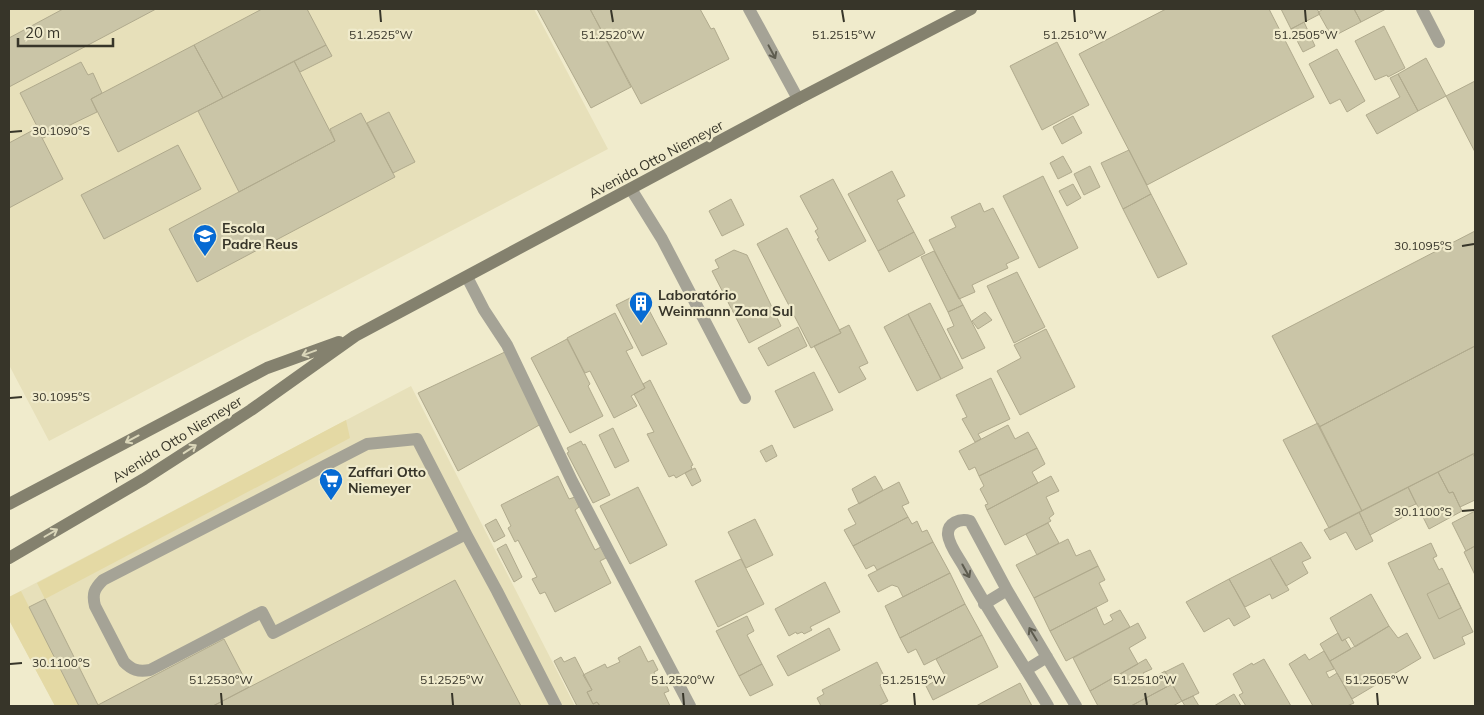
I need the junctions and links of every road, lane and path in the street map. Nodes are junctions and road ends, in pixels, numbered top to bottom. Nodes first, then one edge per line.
1 (749, 9) edge
2 (971, 9) edge
3 (1422, 9) edge
4 (1439, 42) dead end
5 (798, 99) junction
6 (631, 189) junction
7 (467, 277) junction
8 (355, 336) junction
9 (745, 398) dead end
10 (9, 504) edge
11 (466, 534) junction
12 (9, 558) edge
13 (1007, 590) junction
14 (984, 604) junction
15 (1047, 657) junction
16 (1026, 670) junction
17 (556, 706) edge
18 (690, 706) edge
19 (1048, 706) edge
20 (1076, 706) edge

1 -> 5 street
2 - 5 main road, Avenida Otto Niemeyer
3 - 4 street
5 - 6 main road, Avenida Otto Niemeyer
6 - 7 main road, Avenida Otto Niemeyer
6 - 9 street
7 - 8 main road, Avenida Otto Niemeyer
7 - 18 street
8 -> 10 main road, Avenida Otto Niemeyer
12 -> 8 main road, Avenida Otto Niemeyer
11 - 11 street
11 - 17 street
13 - 14 street
13 -> 14 street
15 -> 13 street
14 - 16 street
15 - 16 street
15 - 20 street
16 - 19 street

